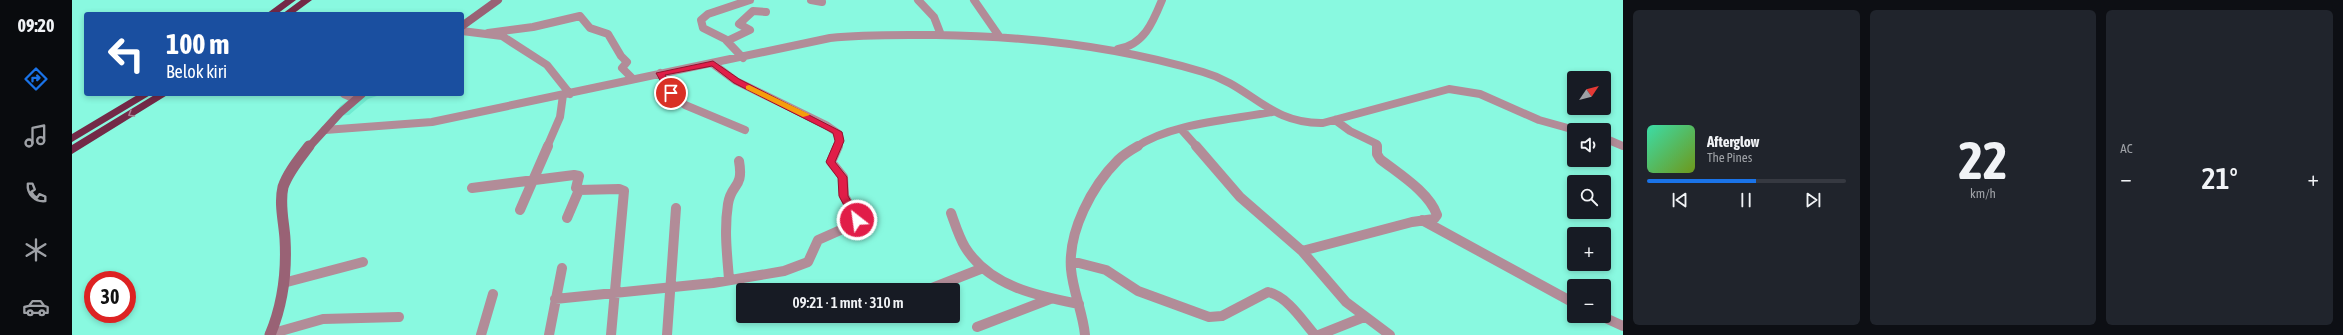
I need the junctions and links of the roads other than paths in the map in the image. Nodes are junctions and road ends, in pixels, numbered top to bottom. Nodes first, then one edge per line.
1 (291, 0) edge
2 (307, 0) edge
3 (498, 0) edge
4 (750, 0) edge
5 (811, 0) edge
6 (918, 0) edge
7 (974, 0) edge
8 (1162, 0) edge
9 (822, 2) dead end
10 (274, 12) edge
11 (290, 12) edge
12 (766, 12) dead end
13 (464, 25) edge
14 (464, 31) edge
15 (488, 33) junction
16 (941, 35) junction
17 (999, 36) junction
18 (727, 41) junction
19 (1110, 49) junction
20 (743, 58) junction
21 (713, 64) junction
22 (660, 73) junction
23 (633, 79) junction
24 (567, 95) junction
25 (144, 96) edge
26 (160, 96) edge
27 (359, 96) edge
28 (1272, 112) junction
29 (1335, 120) junction
30 (1567, 128) edge
31 (1181, 129) junction
32 (325, 130) junction
33 (746, 130) dead end
34 (1611, 141) edge
35 (74, 144) edge
36 (1623, 146) edge
37 (739, 161) dead end
38 (533, 179) junction
39 (472, 188) dead end
40 (579, 190) junction
41 (676, 208) dead end
42 (520, 210) dead end
43 (951, 213) dead end
44 (567, 218) dead end
45 (1422, 220) junction
46 (1302, 251) junction
47 (1071, 261) junction
48 (362, 262) dead end
49 (562, 268) dead end
50 (983, 268) junction
51 (728, 279) junction
52 (287, 282) junction
53 (945, 283) edge
54 (670, 286) junction
55 (616, 292) junction
56 (493, 294) dead end
57 (1567, 298) edge
58 (556, 299) junction
59 (1050, 299) junction
60 (1079, 304) junction
61 (399, 317) dead end
62 (1364, 317) junction
63 (1611, 321) edge
64 (1623, 326) edge
65 (978, 327) dead end
66 (270, 334) edge
67 (481, 335) edge
68 (548, 335) edge
69 (611, 335) edge
70 (667, 335) edge
71 (1085, 335) edge
72 (1315, 335) edge
73 (1319, 335) edge
74 (1390, 335) edge

1 - 10 highway
2 - 11 highway
3 - 13 street
4 - 18 street
5 - 9 street
6 - 16 street
7 - 17 street
8 - 19 street
12 - 18 street
14 - 15 street
15 - 23 street
15 - 24 street
16 - 17 street
16 - 20 street
17 - 19 street
18 - 20 street
19 - 28 street
20 - 21 street
21 - 22 street
21 - 51 street
22 - 23 street
22 - 33 street
23 - 24 street
24 - 32 street
24 - 38 street
25 - 35 highway
26 -> 35 highway
27 - 32 street
28 - 29 street
28 - 31 street
29 - 30 street
29 - 45 street
31 - 46 street
31 - 47 street
32 - 52 street
34 - 36 street
37 - 51 street
38 - 39 street
38 - 40 street
38 - 42 street
40 - 44 street
40 - 55 street
41 - 54 street
43 - 50 street
45 - 46 street
45 - 57 street
46 - 62 street
47 - 60 street
47 - 72 street
48 - 52 street
49 - 58 street
50 - 53 street
50 - 59 street
51 - 54 street
52 - 66 street
54 - 55 street
54 - 70 street
55 - 58 street
55 - 69 street
56 - 67 street
58 - 68 street
59 - 60 street
59 - 65 street
60 - 71 street
61 - 66 street
62 - 73 street
62 - 74 street
63 - 64 street

